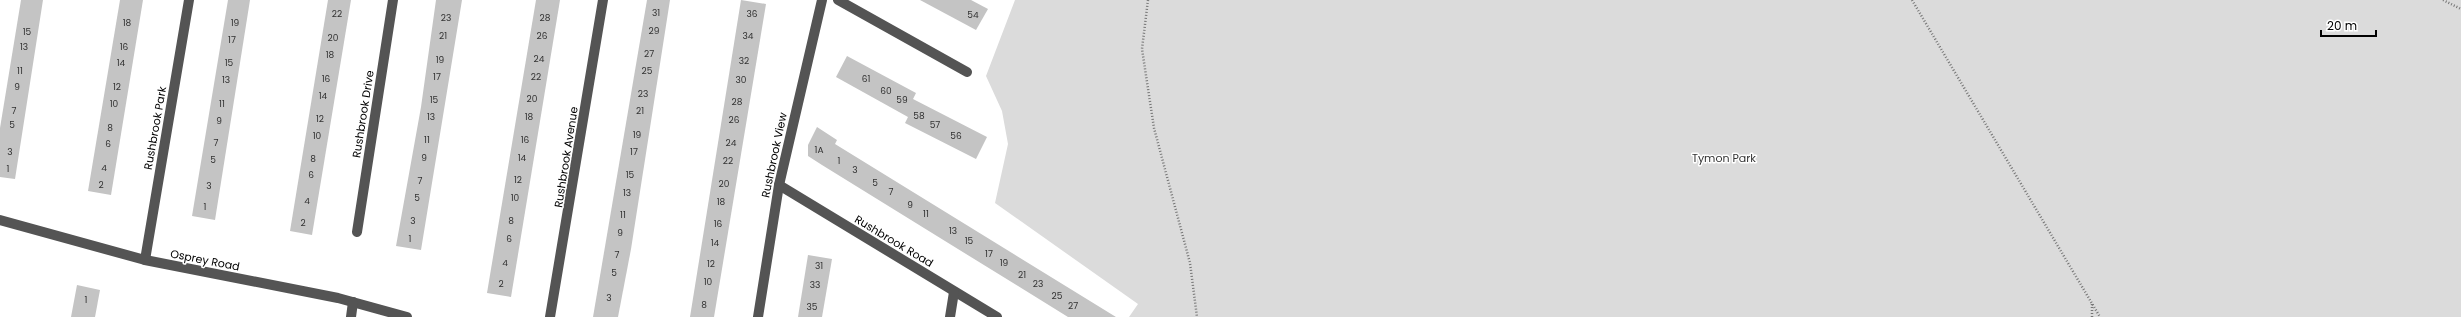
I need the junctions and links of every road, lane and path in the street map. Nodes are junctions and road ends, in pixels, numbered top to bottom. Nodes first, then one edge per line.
1 (189, 0) edge
2 (393, 0) edge
3 (603, 0) edge
4 (822, 0) edge
5 (838, 0) edge
6 (1148, 0) edge
7 (1912, 0) edge
8 (2443, 0) edge
9 (2461, 9) edge
10 (967, 72) dead end
11 (779, 185) junction
12 (0, 220) edge
13 (357, 232) dead end
14 (145, 260) junction
15 (954, 292) junction
16 (353, 302) junction
17 (2092, 304) junction
18 (351, 317) edge
19 (407, 317) edge
20 (550, 317) edge
21 (758, 317) edge
22 (950, 317) edge
23 (997, 317) edge
24 (1197, 317) edge
25 (2092, 317) edge
26 (2100, 317) edge

1 - 14 street, Rushbrook Park
2 - 13 street, Rushbrook Drive
3 - 20 street, Rushbrook Avenue
4 - 11 street, Rushbrook View
5 - 10 street
6 - 24 path
7 - 17 path
8 - 9 path
11 - 15 street, Rushbrook Road
11 - 21 street, Rushbrook View
12 - 14 street, Osprey Road
14 - 16 street, Osprey Road
15 - 22 street
15 - 23 street, Rushbrook Road
16 - 18 street
16 - 19 street, Osprey Road
17 - 25 path
17 - 26 path

